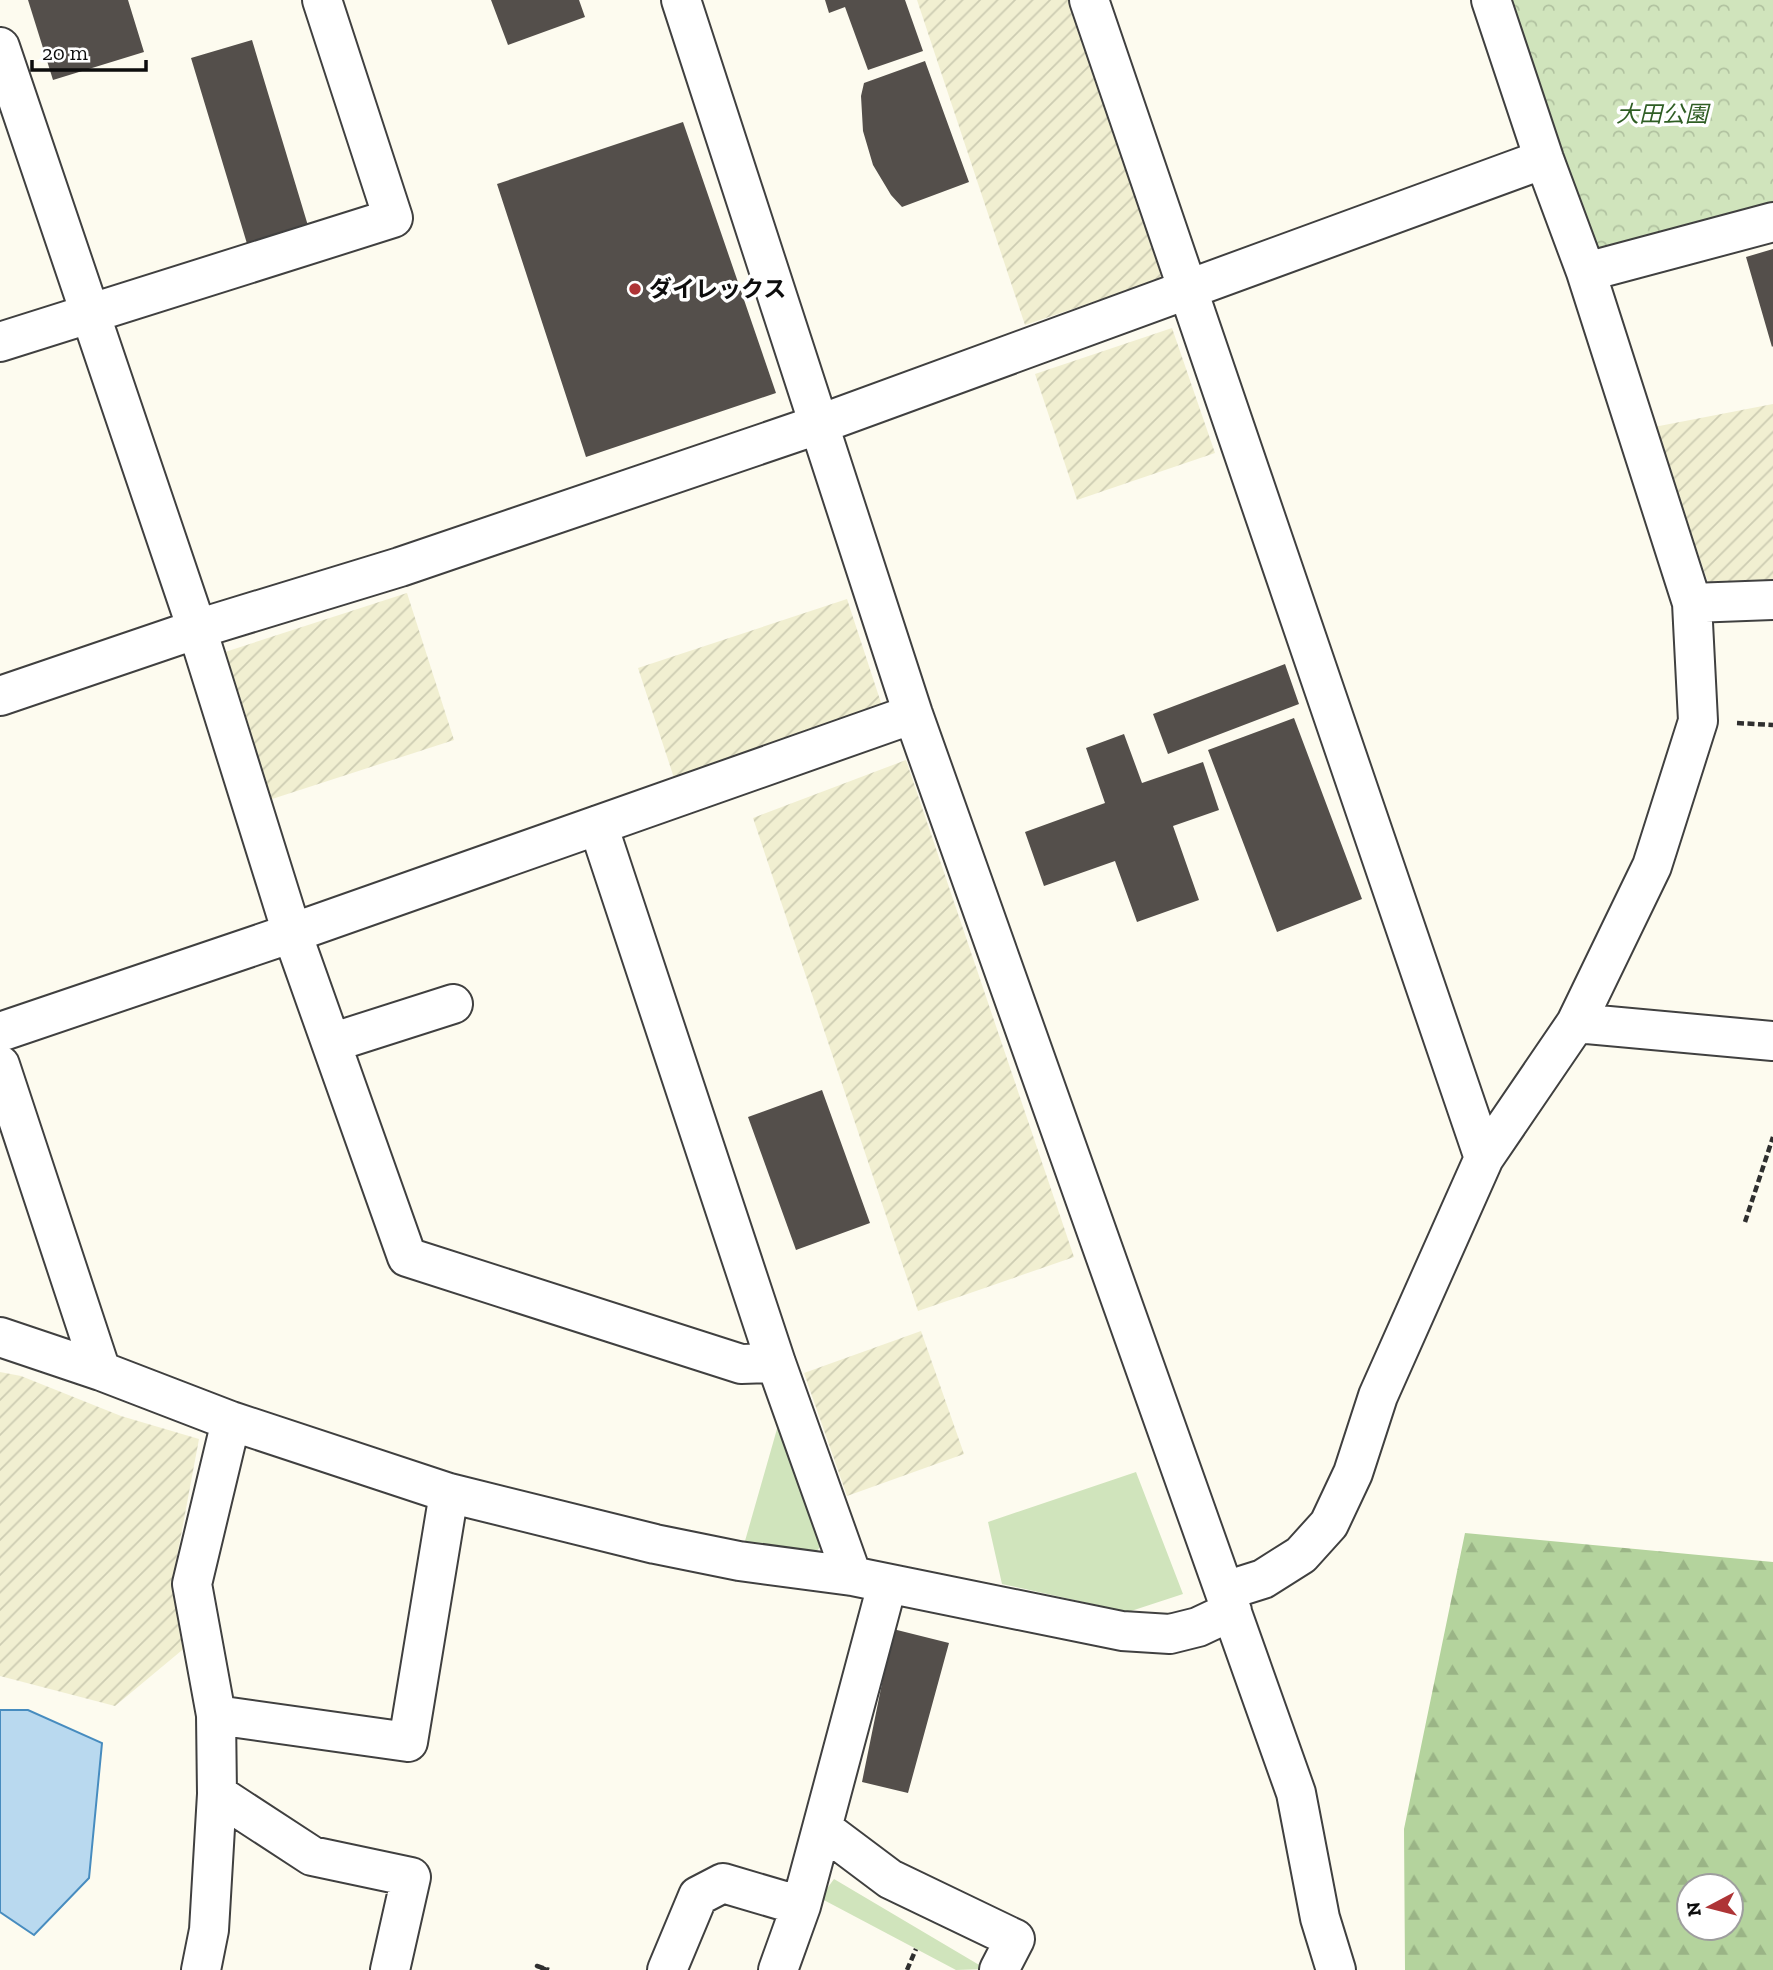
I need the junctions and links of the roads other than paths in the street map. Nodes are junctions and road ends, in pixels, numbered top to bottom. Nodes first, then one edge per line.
1 (322, 0) edge
2 (681, 0) edge
3 (1089, 0) edge
4 (1491, 0) edge
5 (0, 47) edge
6 (1544, 159) junction
7 (1773, 222) edge
8 (1586, 272) junction
9 (1189, 291) junction
10 (91, 312) junction
11 (0, 342) edge
12 (820, 424) junction
13 (1773, 600) edge
14 (1692, 603) junction
15 (197, 629) junction
16 (0, 696) edge
17 (913, 714) junction
18 (598, 825) junction
19 (292, 933) junction
20 (453, 1003) dead end
21 (1576, 1023) junction
22 (0, 1032) edge
23 (1773, 1041) edge
24 (331, 1043) junction
25 (0, 1065) edge
26 (1484, 1158) junction
27 (0, 1337) edge
28 (776, 1363) junction
29 (101, 1371) junction
30 (231, 1421) junction
31 (449, 1493) junction
32 (870, 1581) junction
33 (1228, 1601) junction
34 (216, 1715) junction
35 (217, 1794) junction
36 (822, 1828) junction
37 (801, 1906) junction
38 (201, 1970) edge
39 (390, 1970) edge
40 (667, 1970) edge
41 (778, 1970) edge
42 (999, 1970) edge
43 (1336, 1970) edge

1 - 10 street
2 - 12 street
3 - 9 street
4 - 6 street
5 - 10 street
6 - 8 street
6 - 9 street
7 - 8 street
8 - 14 street
9 - 12 street
9 - 26 street
10 - 11 street
10 - 15 street
12 - 15 street
12 - 17 street
13 - 14 street
14 - 21 street
15 - 16 street
15 - 19 street
17 - 18 street
17 - 33 street
18 - 19 street
18 - 28 street
19 - 22 street
19 - 24 street
20 - 24 street
21 - 23 street
21 - 26 street
24 - 28 street
25 - 29 street
26 - 33 street
27 - 29 street
28 - 32 street
29 - 30 street
30 - 31 street
30 - 34 street
31 - 32 street
31 - 34 street
32 - 33 street
32 - 36 street
33 - 43 street
34 - 35 street
35 - 38 street
35 - 39 street
36 - 37 street
36 - 42 street
37 - 40 street
37 - 41 street

